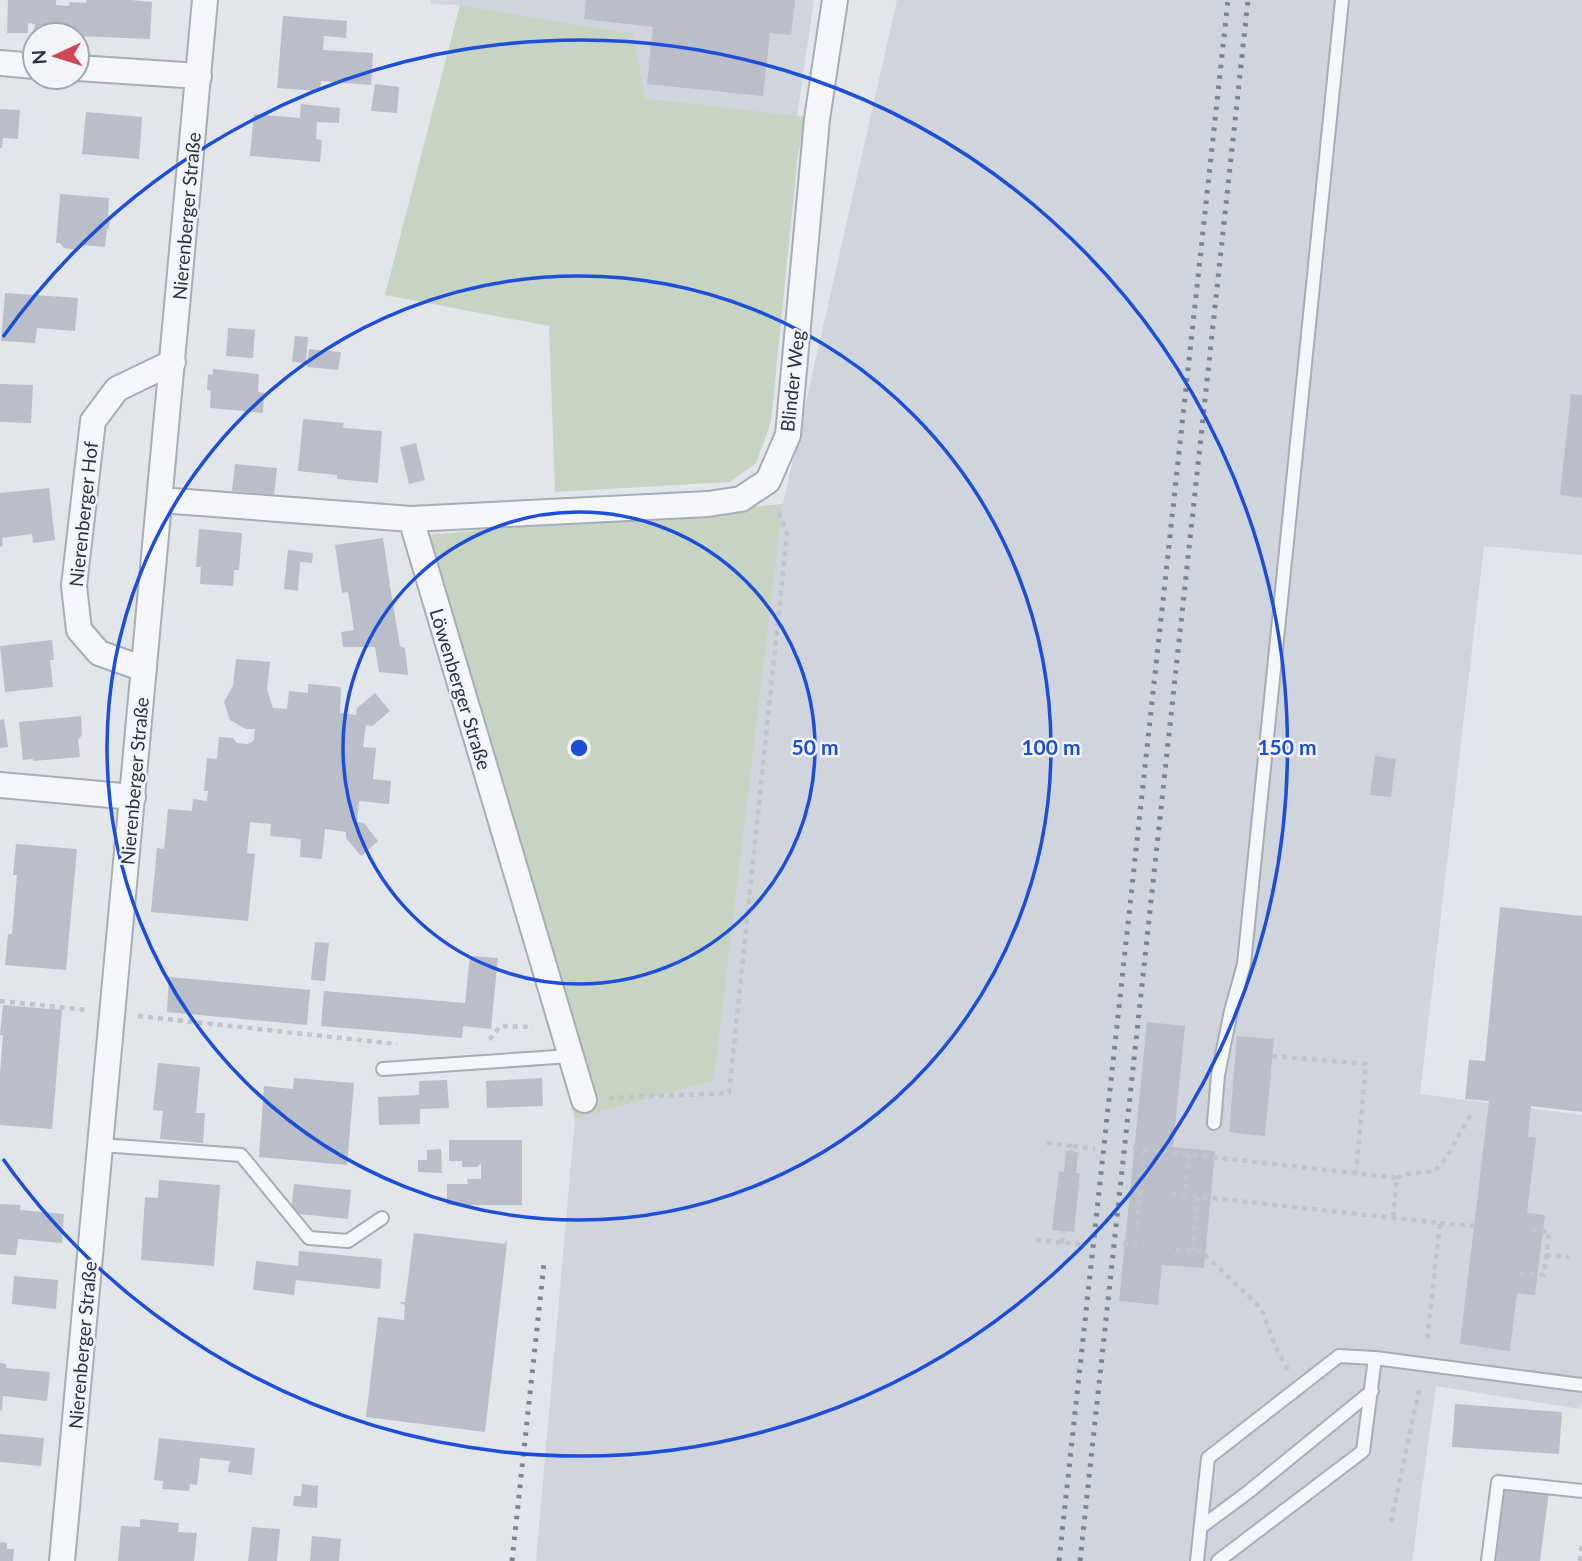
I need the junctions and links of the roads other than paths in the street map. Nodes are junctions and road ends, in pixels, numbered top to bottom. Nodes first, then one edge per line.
1 (205, 0) edge
2 (835, 0) edge
3 (1342, 0) edge
4 (0, 64) edge
5 (21, 65) edge
6 (91, 69) edge
7 (199, 76) junction
8 (173, 362) junction
9 (160, 500) junction
10 (411, 519) junction
11 (144, 669) junction
12 (0, 785) edge
13 (133, 797) junction
14 (571, 1056) junction
15 (383, 1069) dead end
16 (584, 1100) road end
17 (1214, 1123) dead end
18 (101, 1145) junction
19 (382, 1218) dead end
20 (1375, 1358) junction
21 (1582, 1385) edge
22 (1372, 1391) junction
23 (1582, 1491) edge
24 (1200, 1527) junction
25 (62, 1561) edge
26 (1197, 1561) edge
27 (1218, 1561) edge
28 (1488, 1561) edge

1 - 7 street, Nierenberger Straße
2 - 10 street, Blinder Weg
3 - 17 lane
4 - 5 street
6 - 7 street
7 - 8 street, Nierenberger Straße
8 - 9 street, Nierenberger Straße
8 - 11 street, Nierenberger Hof
9 - 10 street
9 - 11 street, Nierenberger Straße
10 - 14 street, Löwenberger Straße
11 - 13 street, Nierenberger Straße
12 - 13 street
13 - 18 street, Nierenberger Straße
14 - 15 lane
14 - 16 street, Löwenberger Straße
18 - 19 lane
18 - 25 street, Nierenberger Straße
20 - 21 lane
20 - 22 lane
20 - 24 lane
22 - 24 lane
22 - 27 lane
23 - 28 lane
24 - 26 lane

